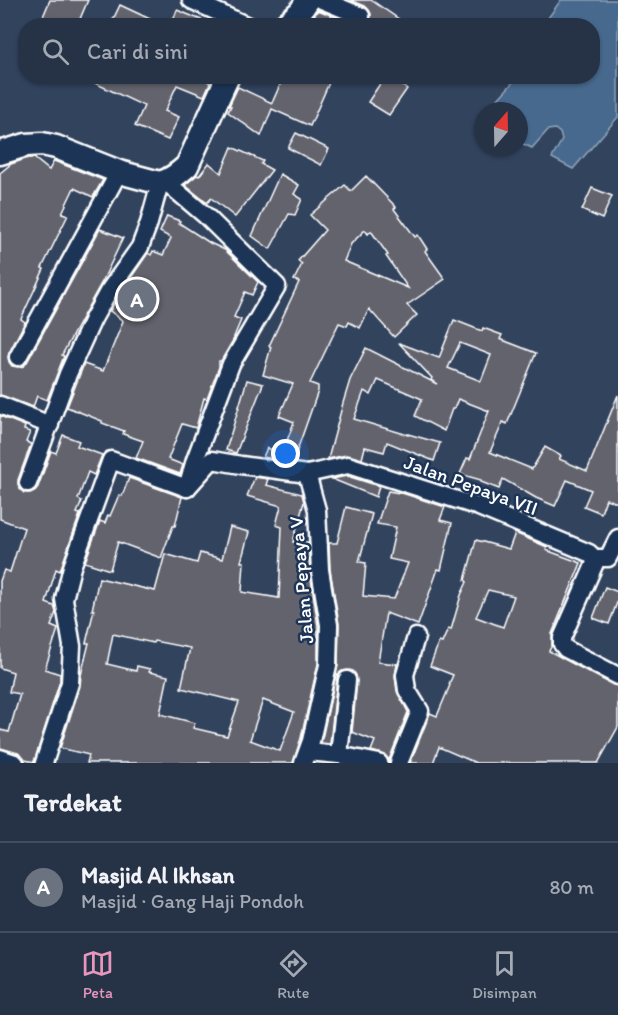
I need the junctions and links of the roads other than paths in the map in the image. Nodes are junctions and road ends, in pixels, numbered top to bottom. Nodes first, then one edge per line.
1 (191, 0) edge
2 (308, 0) edge
3 (322, 0) edge
4 (230, 18) edge
5 (293, 18) edge
6 (360, 18) edge
7 (224, 84) edge
8 (0, 153) edge
9 (118, 172) junction
10 (163, 182) junction
11 (212, 223) junction
12 (237, 237) dead end
13 (18, 357) dead end
14 (0, 405) edge
15 (50, 425) junction
16 (307, 474) junction
17 (28, 483) dead end
18 (187, 488) junction
19 (618, 538) edge
20 (594, 558) junction
21 (416, 637) dead end
22 (618, 676) edge
23 (347, 680) dead end
24 (339, 755) junction
25 (0, 758) edge
26 (305, 758) edge
27 (15, 763) edge
28 (44, 763) edge
29 (379, 763) edge
30 (399, 763) edge

1 - 4 street
2 - 5 main road
3 - 6 street
7 - 10 main road
8 - 9 main road
9 - 10 main road
9 - 13 street
10 - 11 street
10 - 15 street
11 - 12 street
11 - 18 street
14 - 15 street
15 - 17 street
16 - 18 street, Jalan Pepaya VII
16 - 20 street, Jalan Pepaya VII
16 - 26 street, Jalan Pepaya V
18 - 28 street
19 - 20 street
20 - 22 street
21 - 30 street
23 - 24 street
24 - 26 street, Jalan Pepaya V
24 - 29 street, Jalan Pepaya V
25 - 27 street

